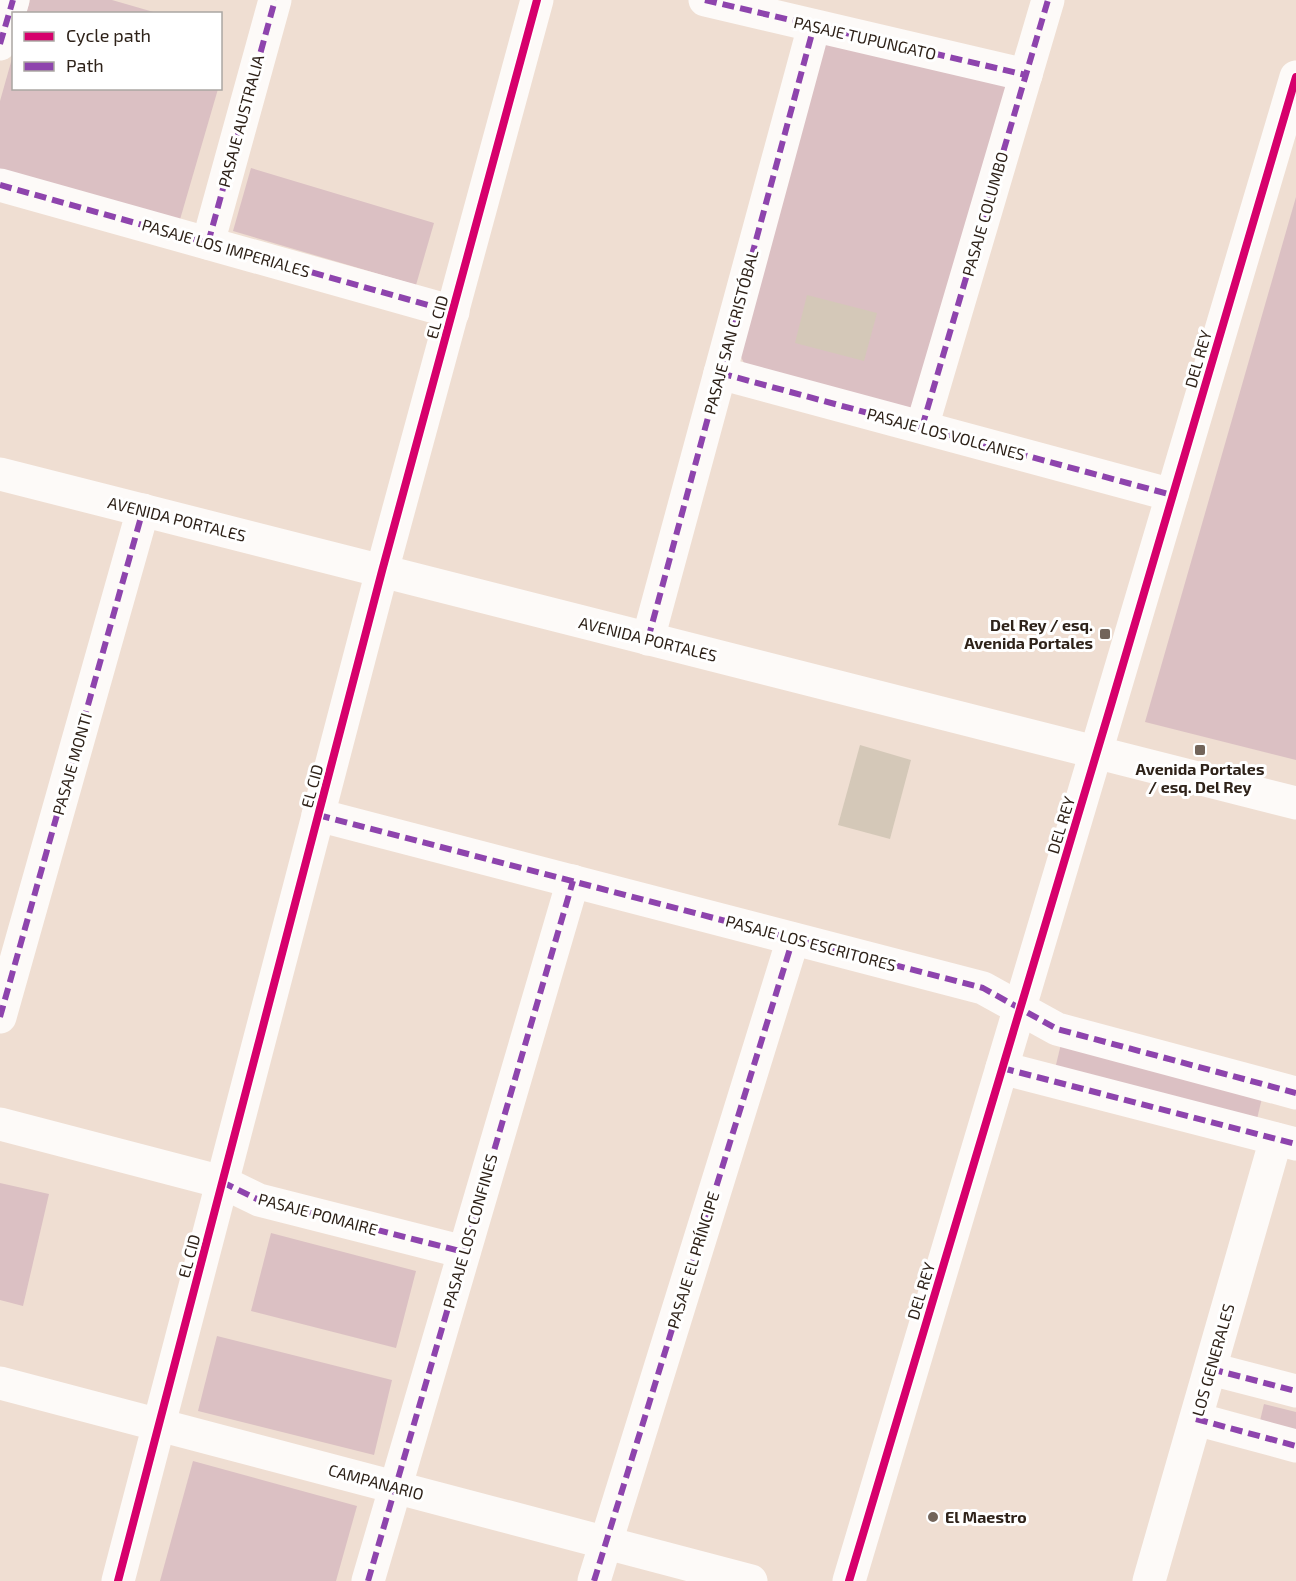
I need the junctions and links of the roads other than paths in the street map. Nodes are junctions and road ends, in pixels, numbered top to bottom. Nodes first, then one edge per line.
1 (13, 0) edge
2 (274, 0) edge
3 (537, 0) edge
4 (705, 0) edge
5 (1048, 0) edge
6 (814, 26) junction
7 (0, 44) edge
8 (1026, 75) junction
9 (1296, 77) edge
10 (0, 185) edge
11 (208, 243) junction
12 (453, 312) junction
13 (720, 374) junction
14 (922, 428) junction
15 (0, 474) edge
16 (1172, 495) junction
17 (143, 510) junction
18 (382, 571) junction
19 (648, 639) junction
20 (1096, 752) junction
21 (1296, 803) edge
22 (318, 815) junction
23 (573, 881) junction
24 (793, 939) junction
25 (1020, 1008) junction
26 (0, 1017) edge
27 (1002, 1068) junction
28 (1296, 1094) edge
29 (0, 1124) edge
30 (1286, 1142) edge
31 (222, 1182) junction
32 (464, 1252) junction
33 (1210, 1369) junction
34 (0, 1383) edge
35 (1296, 1390) edge
36 (1196, 1419) junction
37 (158, 1425) junction
38 (1296, 1446) edge
39 (395, 1487) junction
40 (605, 1543) junction
41 (118, 1581) edge
42 (368, 1581) edge
43 (594, 1581) edge
44 (751, 1581) edge
45 (849, 1581) edge
46 (1149, 1581) edge

1 - 7 street
2 - 11 street, PASAJE AUSTRALIA
3 - 12 street, EL CID
4 - 6 street, PASAJE TUPUNGATO
5 - 8 street, PASAJE COLUMBO
6 - 8 street, PASAJE TUPUNGATO
6 - 13 street, PASAJE SAN CRISTÓBAL
8 - 14 street, PASAJE COLUMBO
9 - 16 street, DEL REY
10 - 11 street, PASAJE LOS IMPERIALES
11 - 12 street, PASAJE LOS IMPERIALES
12 - 18 street, EL CID
13 - 14 street, PASAJE LOS VOLCANES
13 - 19 street, PASAJE SAN CRISTÓBAL
14 - 16 street, PASAJE LOS VOLCANES
15 - 17 street, AVENIDA PORTALES
16 - 20 street, DEL REY
17 - 18 street, AVENIDA PORTALES
17 - 26 street, PASAJE MONTI
18 - 19 street, AVENIDA PORTALES
18 - 22 street, EL CID
19 - 20 street, AVENIDA PORTALES
20 - 21 street, AVENIDA PORTALES
20 - 25 street, DEL REY
22 - 23 street, PASAJE LOS ESCRITORES
22 - 31 street, EL CID
23 - 24 street, PASAJE LOS ESCRITORES
23 - 32 street, PASAJE LOS CONFINES
24 - 25 street, PASAJE LOS ESCRITORES
24 - 40 street, PASAJE EL PRÍNCIPE
25 - 27 street, DEL REY
25 - 28 street, PASAJE LOS ESCRITORES
27 - 30 street
27 - 45 street, DEL REY
29 - 31 street, PASAJE POMAIRE
30 - 33 street, LOS GENERALES
31 - 32 street, PASAJE POMAIRE
31 - 37 street, EL CID
32 - 39 street, PASAJE LOS CONFINES
33 - 35 street
33 - 36 street, LOS GENERALES
34 - 37 street, CAMPANARIO
36 - 38 street
36 - 46 street, LOS GENERALES
37 - 39 street, CAMPANARIO
37 - 41 street, EL CID
39 - 40 street, CAMPANARIO
39 - 42 street, PASAJE LOS CONFINES
40 - 43 street, PASAJE EL PRÍNCIPE
40 - 44 street, CAMPANARIO

